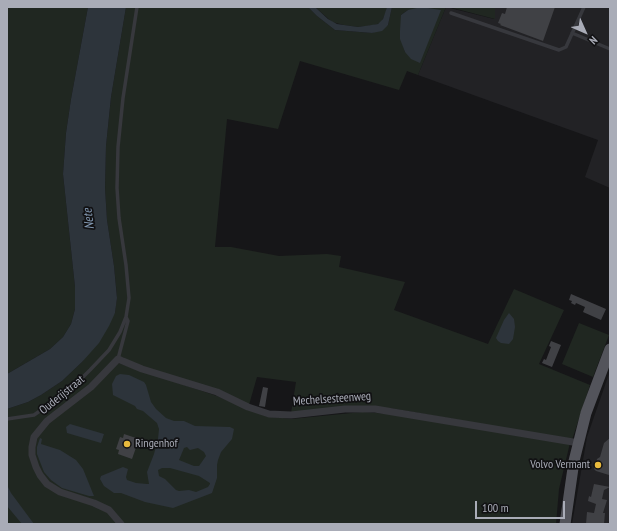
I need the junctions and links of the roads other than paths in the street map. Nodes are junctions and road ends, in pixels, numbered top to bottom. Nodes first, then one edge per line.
1 (137, 7) edge
2 (584, 7) edge
3 (451, 13) dead end
4 (572, 33) junction
5 (610, 49) edge
6 (126, 317) junction
7 (610, 349) edge
8 (118, 359) junction
9 (7, 419) edge
10 (579, 442) junction
11 (122, 524) edge
12 (565, 524) edge

1 - 6 lane
2 - 4 lane
3 - 4 lane
4 - 5 lane
6 - 8 lane
6 - 9 lane
7 - 10 main road
8 - 10 street, Mechelsesteenweg
8 - 11 street, Ouderijstraat
10 - 12 main road

